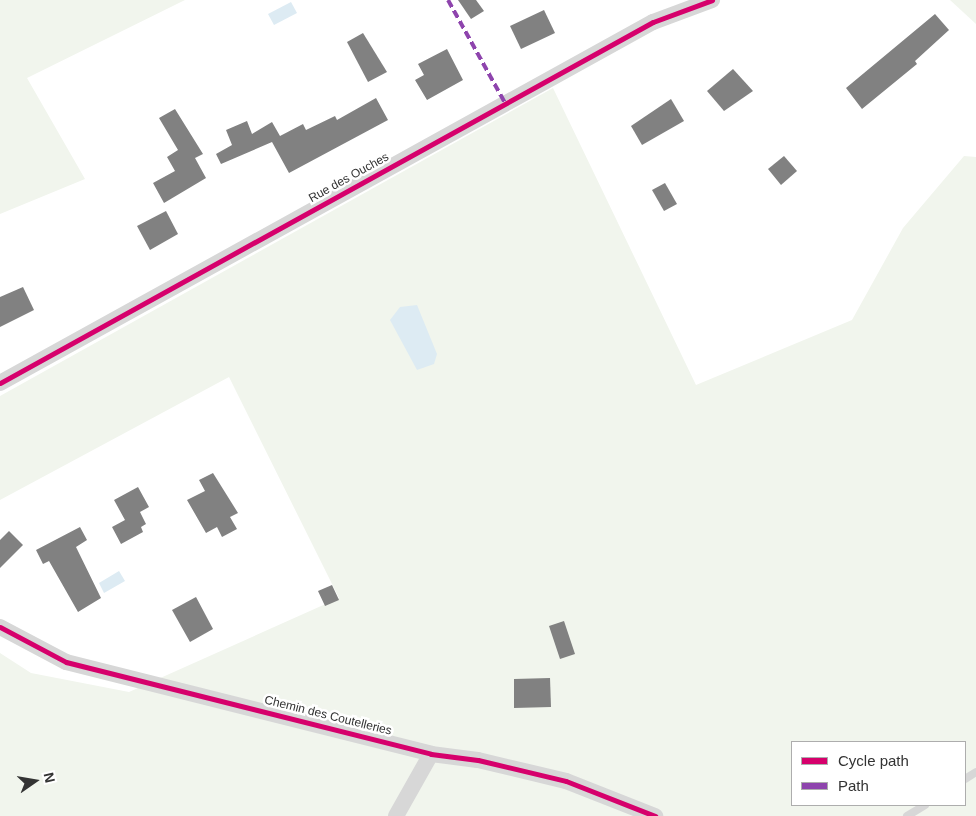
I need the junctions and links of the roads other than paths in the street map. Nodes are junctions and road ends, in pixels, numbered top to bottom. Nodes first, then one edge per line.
1 (712, 0) edge
2 (0, 382) edge
3 (0, 627) edge
4 (431, 754) junction
5 (923, 806) edge
6 (396, 816) edge
7 (655, 816) edge
8 (907, 816) edge

1 - 2 street, Rue des Ouches
3 - 4 street, Chemin des Coutelleries
4 - 6 street
4 - 7 street, Chemin des Coutelleries
5 - 8 lane

